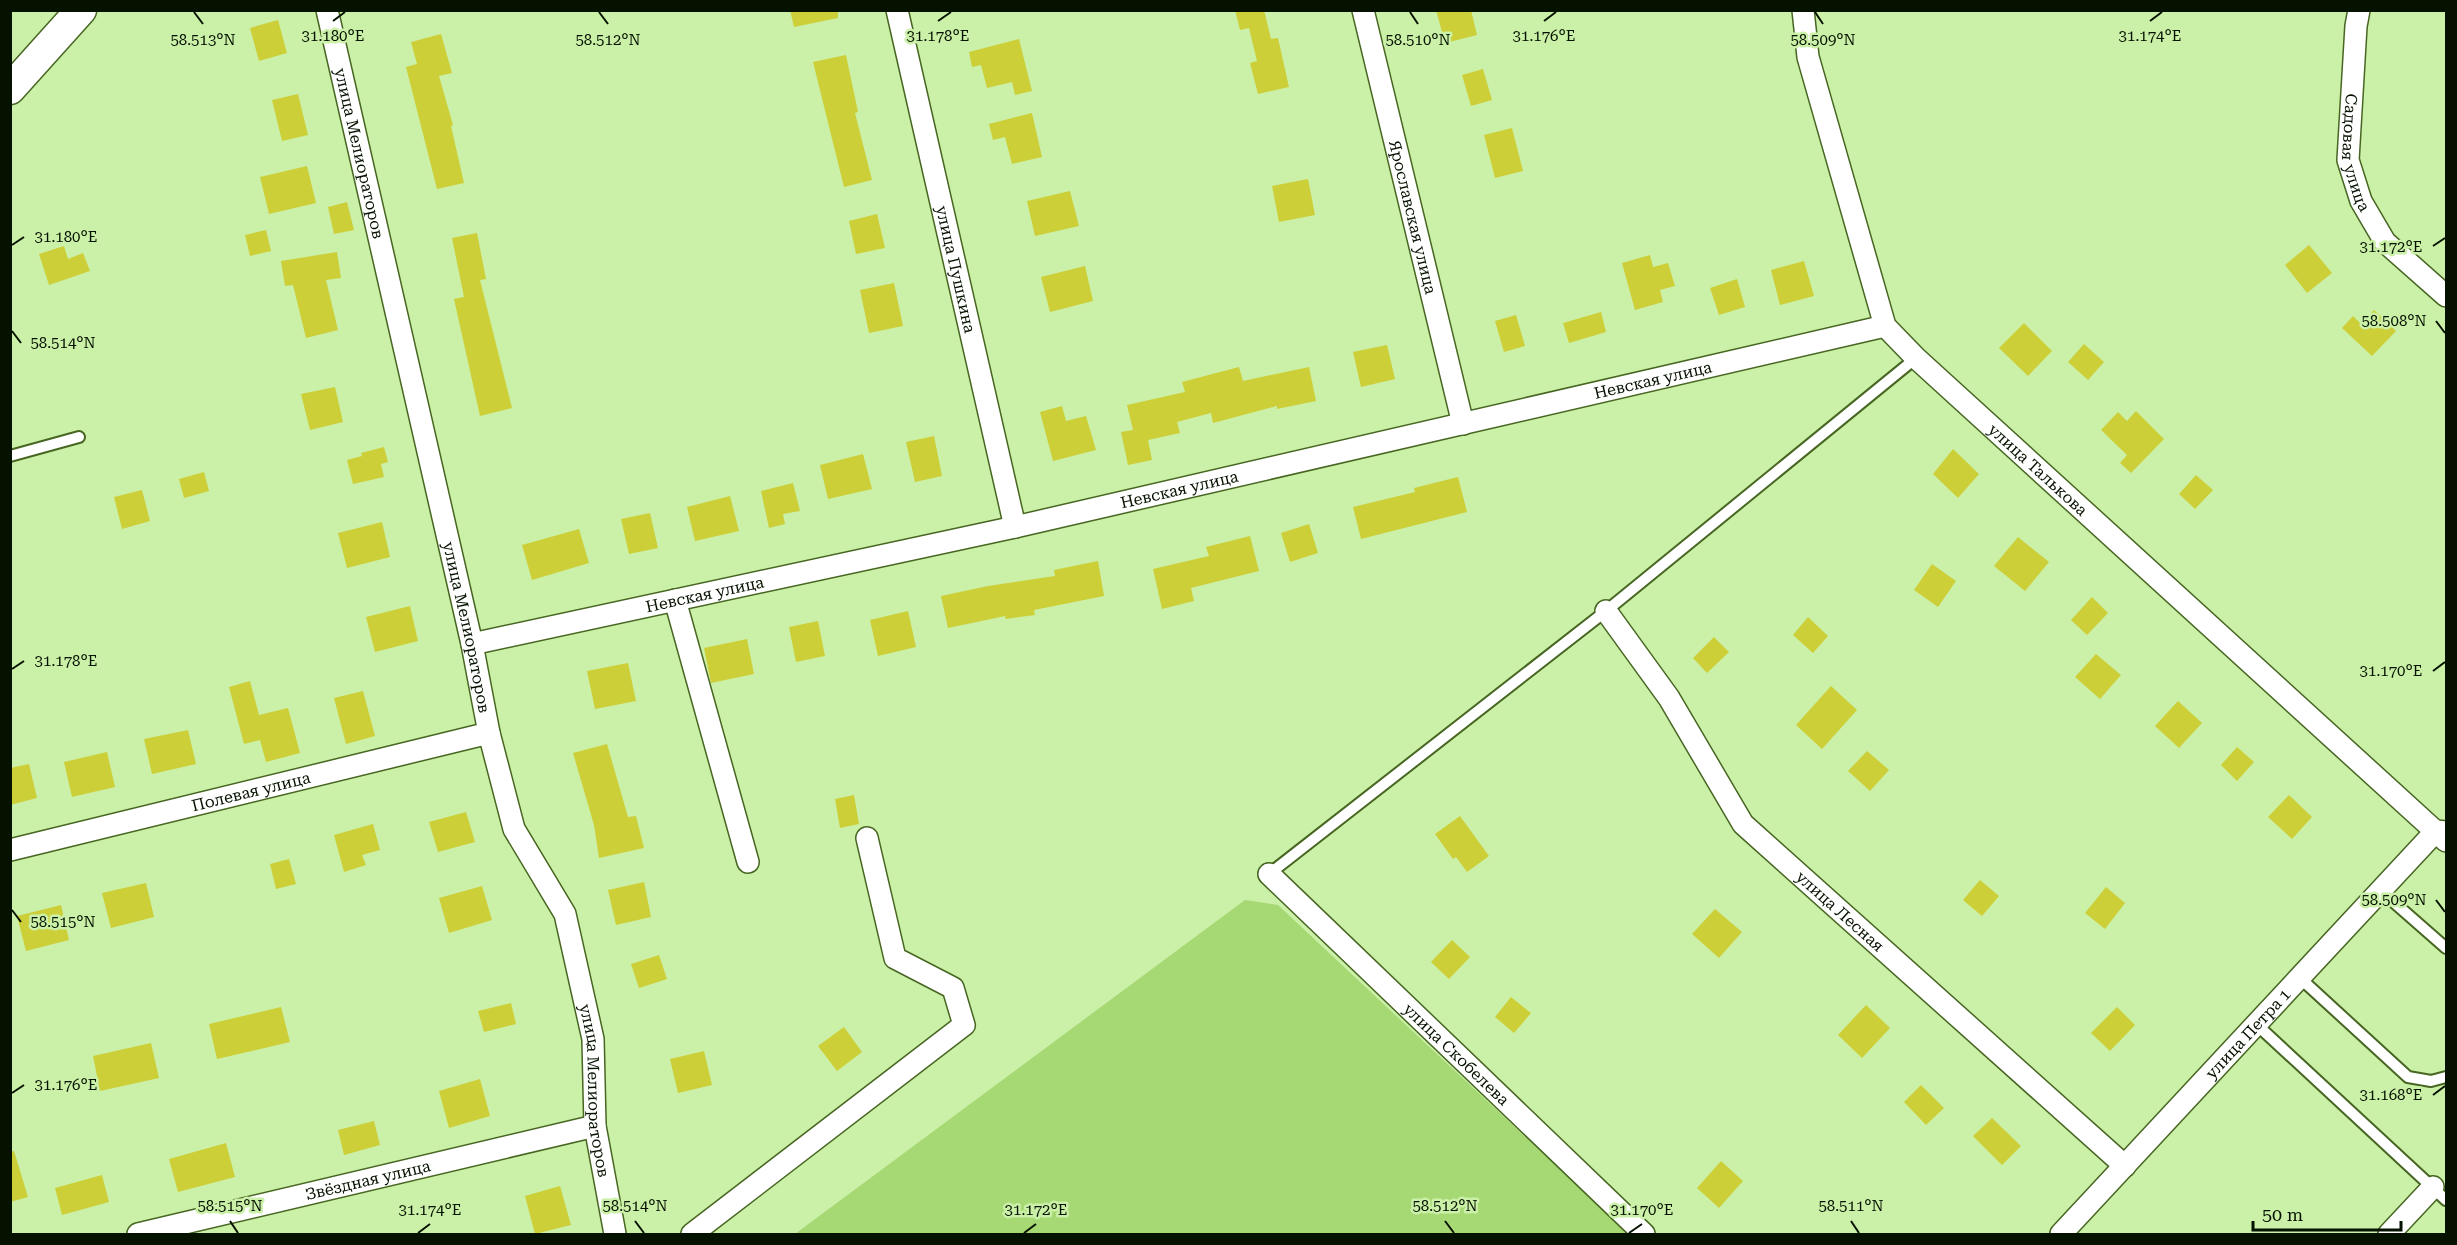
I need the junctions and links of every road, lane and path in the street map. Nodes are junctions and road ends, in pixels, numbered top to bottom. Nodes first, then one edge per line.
1 (81, 10) edge
2 (327, 10) edge
3 (897, 10) edge
4 (1363, 10) edge
5 (1803, 10) edge
6 (2359, 10) edge
7 (10, 89) edge
8 (2446, 296) edge
9 (1885, 326) junction
10 (1916, 358) junction
11 (1463, 424) junction
12 (79, 437) dead end
13 (10, 456) edge
14 (1015, 527) junction
15 (675, 600) junction
16 (1606, 611) junction
17 (471, 644) junction
18 (489, 733) junction
19 (2443, 835) edge
20 (867, 838) dead end
21 (10, 850) edge
22 (748, 862) dead end
23 (1269, 874) joint
24 (2381, 891) junction
25 (2446, 948) edge
26 (2300, 978) junction
27 (2256, 1024) junction
28 (2446, 1077) edge
29 (596, 1126) junction
30 (2125, 1166) junction
31 (2440, 1194) edge
32 (138, 1234) edge
33 (615, 1234) edge
34 (692, 1234) edge
35 (1644, 1234) edge
36 (2061, 1234) edge
37 (2389, 1234) edge

1 - 7 main road
2 - 17 street, улица Мелиораторов
3 - 14 street, улица Пушкина
4 - 11 street, Ярославская улица
5 - 9 street, улица Талькова
6 - 8 street, Садовая улица
9 - 10 street, улица Талькова
9 - 11 street, Невская улица
10 - 16 lane
10 - 19 street, улица Талькова
11 - 14 street, Невская улица
12 - 13 lane
14 - 15 street, Невская улица
15 - 17 street, Невская улица
15 - 22 street
16 - 23 lane
16 - 30 street, улица Лесная
17 - 18 street, улица Мелиораторов
18 - 21 street, Полевая улица
18 - 29 street, улица Мелиораторов
19 - 24 street, улица Петра 1
20 - 34 street
23 - 35 street, улица Скобелева
24 - 25 lane
24 - 26 street, улица Петра 1
26 - 27 street, улица Петра 1
26 - 28 lane
27 - 30 street, улица Петра 1
27 - 31 lane
29 - 32 street, Звёздная улица
29 - 33 street, улица Мелиораторов
30 - 36 street, улица Петра 1
31 - 37 street

